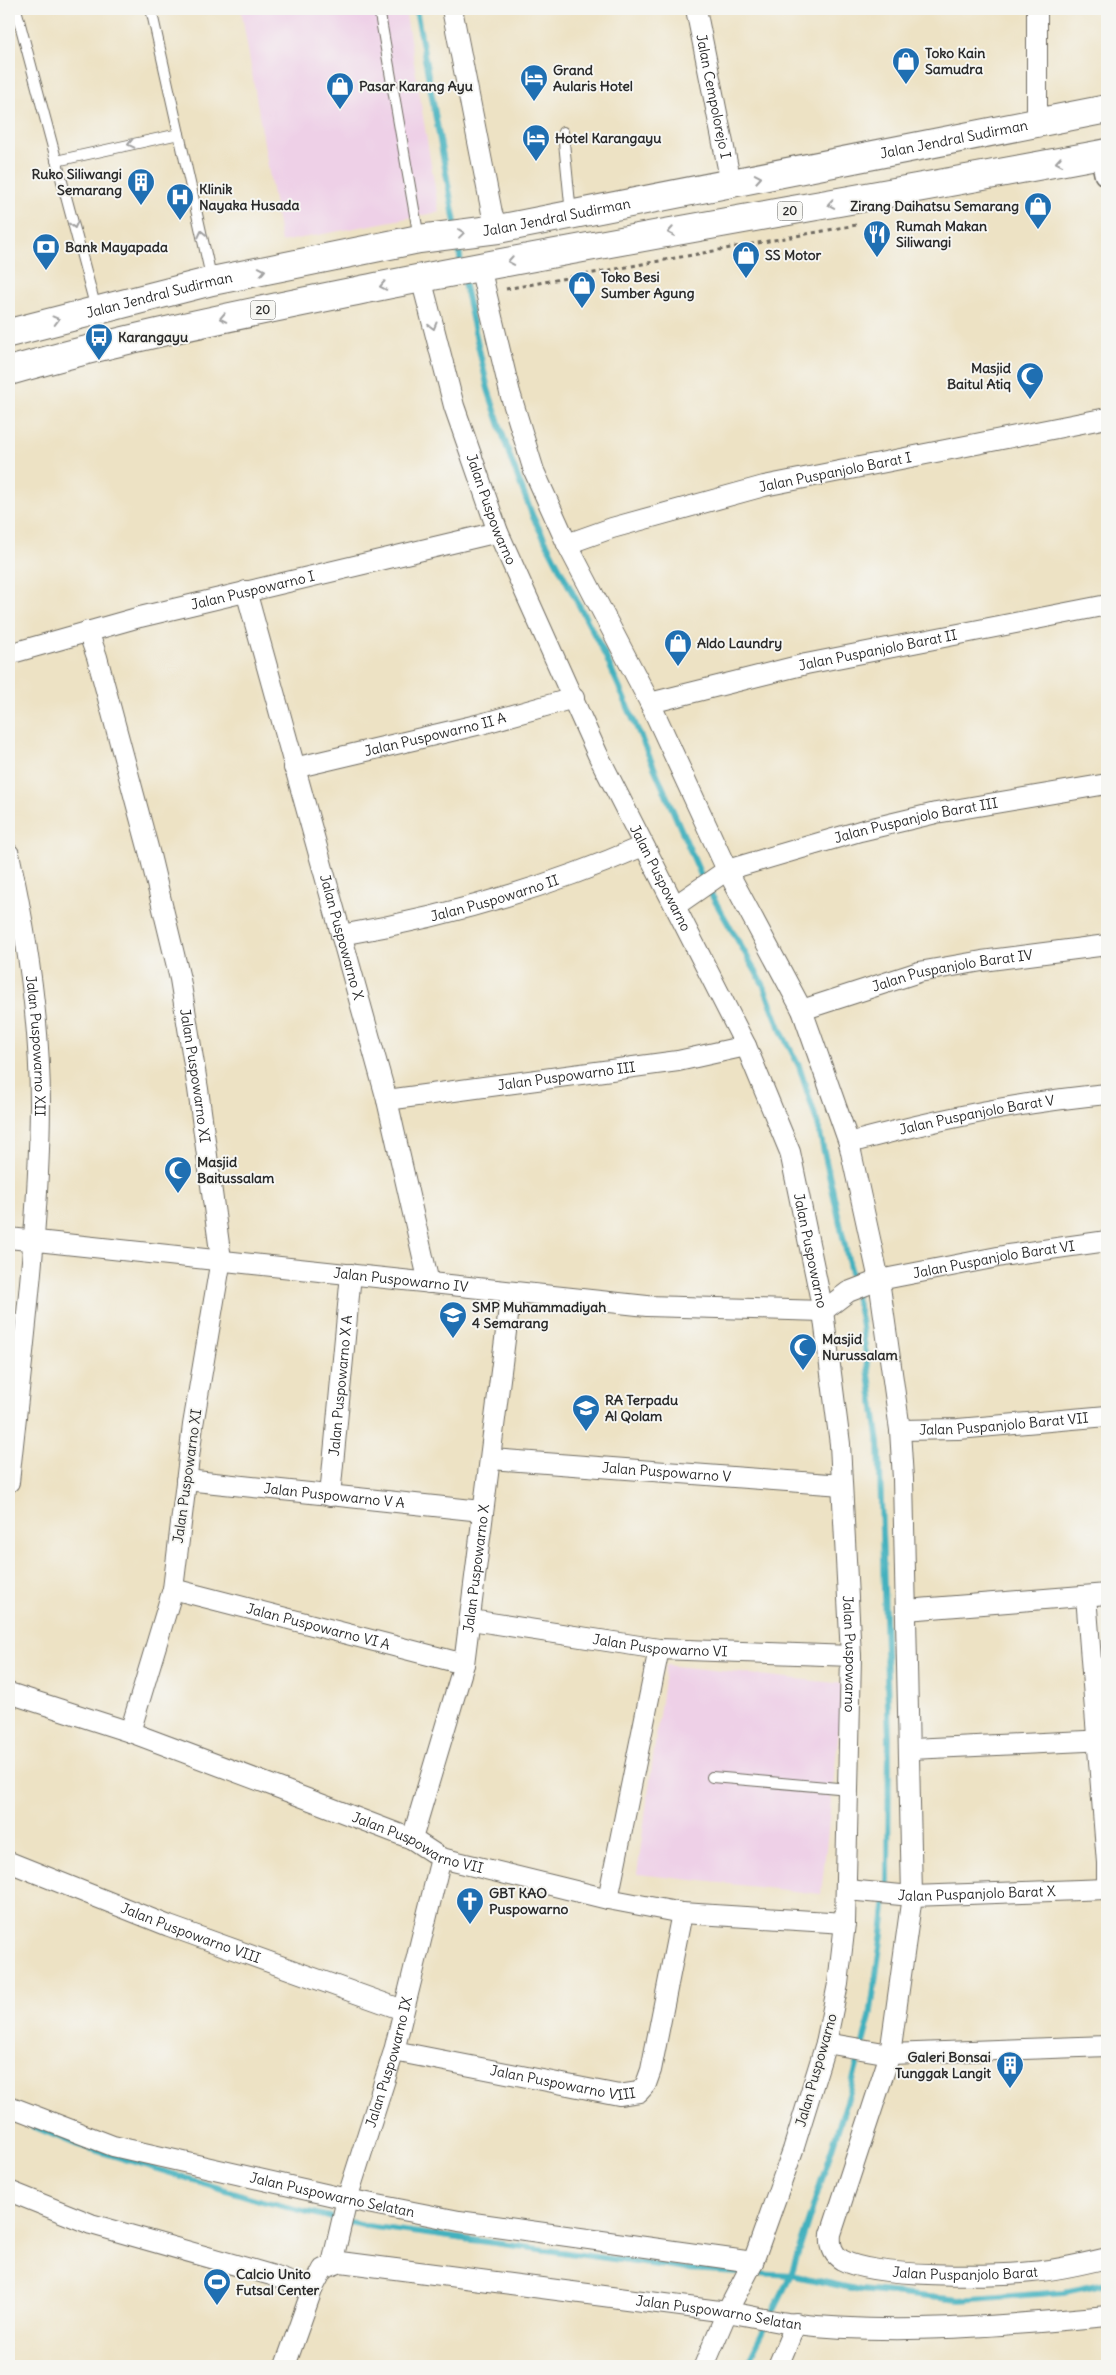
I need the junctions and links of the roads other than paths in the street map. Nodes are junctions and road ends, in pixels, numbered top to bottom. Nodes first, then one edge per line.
1 (16, 9) edge
2 (151, 9) edge
3 (379, 9) edge
4 (452, 9) edge
5 (696, 9) edge
6 (1037, 9) edge
7 (1107, 109) edge
8 (1037, 122) junction
9 (563, 132) dead end
10 (179, 134) junction
11 (1106, 160) edge
12 (56, 161) junction
13 (731, 183) junction
14 (572, 214) junction
15 (492, 229) junction
16 (427, 238) junction
17 (476, 267) junction
18 (426, 277) junction
19 (212, 281) junction
20 (96, 309) junction
21 (9, 332) edge
22 (9, 371) edge
23 (1107, 418) edge
24 (498, 532) junction
25 (567, 544) junction
26 (246, 591) junction
27 (1107, 605) edge
28 (88, 631) junction
29 (9, 654) edge
30 (574, 698) junction
31 (650, 703) junction
32 (294, 768) junction
33 (1107, 784) edge
34 (644, 846) junction
35 (9, 854) edge
36 (720, 875) junction
37 (675, 906) junction
38 (341, 935) junction
39 (1107, 945) edge
40 (802, 1010) junction
41 (746, 1046) junction
42 (1107, 1094) edge
43 (387, 1100) junction
44 (848, 1143) junction
45 (9, 1238) edge
46 (34, 1240) junction
47 (1107, 1241) edge
48 (221, 1259) junction
49 (350, 1274) junction
50 (874, 1282) junction
51 (429, 1283) junction
52 (511, 1292) junction
53 (823, 1311) junction
54 (1107, 1416) edge
55 (900, 1430) junction
56 (491, 1460) junction
57 (186, 1480) junction
58 (9, 1482) edge
59 (842, 1485) junction
60 (330, 1496) junction
61 (482, 1512) junction
62 (173, 1589) junction
63 (1107, 1594) edge
64 (1086, 1596) junction
65 (906, 1610) junction
66 (471, 1620) junction
67 (659, 1649) junction
68 (851, 1656) junction
69 (464, 1664) junction
70 (9, 1693) edge
71 (130, 1732) junction
72 (1102, 1740) edge
73 (911, 1749) junction
74 (712, 1777) dead end
75 (848, 1789) junction
76 (412, 1839) junction
77 (441, 1858) junction
78 (9, 1862) edge
79 (1107, 1889) edge
80 (850, 1891) junction
81 (908, 1896) junction
82 (608, 1899) junction
83 (682, 1913) junction
84 (845, 1923) junction
85 (403, 2010) junction
86 (828, 2043) junction
87 (1107, 2046) edge
88 (394, 2051) junction
89 (886, 2054) junction
90 (9, 2106) edge
91 (9, 2191) edge
92 (345, 2206) junction
93 (1107, 2258) edge
94 (333, 2259) junction
95 (751, 2267) junction
96 (312, 2290) junction
97 (734, 2310) junction
98 (1107, 2316) edge
99 (792, 2323) junction
100 (285, 2366) edge
101 (704, 2366) edge
102 (778, 2366) edge

1 - 12 lane
2 - 10 lane
3 - 16 lane
4 - 15 street
5 - 13 street, Jalan Cempolorejo I
6 - 8 street
7 - 8 highway, Jalan Jendral Sudirman
13 -> 8 highway, Jalan Jendral Sudirman
9 - 14 lane
10 -> 12 lane
19 -> 10 lane
11 -> 17 highway, 20
12 -> 20 lane
13 - 14 highway, Jalan Jendral Sudirman
14 - 15 highway, Jalan Jendral Sudirman
16 -> 15 highway, Jalan Jendral Sudirman
19 -> 16 highway, Jalan Jendral Sudirman
17 - 18 highway, 20
17 - 25 street
18 -> 22 highway, 20
18 -> 24 street, Jalan Puspowarno
19 - 20 highway, Jalan Jendral Sudirman
21 -> 20 highway, Jalan Jendral Sudirman
23 - 25 street, Jalan Puspanjolo Barat I
24 - 26 street, Jalan Puspowarno I
24 - 30 street, Jalan Puspowarno
25 - 31 street
26 - 28 street, Jalan Puspowarno I
26 - 32 street, Jalan Puspowarno X
27 - 31 street, Jalan Puspanjolo Barat II
28 - 29 street, Jalan Puspowarno I
28 - 48 street, Jalan Puspowarno XI
30 - 32 street, Jalan Puspowarno II A
30 - 34 street, Jalan Puspowarno
31 - 36 street
32 - 38 street, Jalan Puspowarno X
33 - 36 street, Jalan Puspanjolo Barat III
34 - 37 street, Jalan Puspowarno
34 - 38 street, Jalan Puspowarno II
35 - 46 street, Jalan Puspowarno XII
36 - 37 street, Jalan Puspanjolo Barat III
36 - 40 street
37 - 41 street, Jalan Puspowarno
38 - 43 street, Jalan Puspowarno X
39 - 40 street, Jalan Puspanjolo Barat IV
40 - 44 street
41 - 43 street, Jalan Puspowarno III
41 - 53 street, Jalan Puspowarno
42 - 44 street, Jalan Puspanjolo Barat V
43 - 51 street, Jalan Puspowarno X
44 - 50 street
45 - 46 street, Jalan Puspowarno IV
46 - 48 street, Jalan Puspowarno IV
46 - 58 street, Jalan Puspowarno XII
47 - 50 street, Jalan Puspanjolo Barat VI
48 - 49 street, Jalan Puspowarno IV
48 - 57 street, Jalan Puspowarno XI
49 - 51 street, Jalan Puspowarno IV
49 - 60 street, Jalan Puspowarno X A
50 - 53 street, Jalan Puspanjolo Barat VI
50 - 55 street
51 - 52 street, Jalan Puspowarno IV
52 - 53 street, Jalan Puspowarno IV
52 - 56 street, Jalan Puspowarno X
53 - 59 street, Jalan Puspowarno
54 - 55 street, Jalan Puspanjolo Barat VII
55 - 65 street
56 - 59 street, Jalan Puspowarno V
56 - 61 street, Jalan Puspowarno X
57 - 60 street, Jalan Puspowarno V A
57 - 62 street, Jalan Puspowarno XI
59 - 68 street, Jalan Puspowarno
60 - 61 street, Jalan Puspowarno V A
61 - 66 street, Jalan Puspowarno X
62 - 69 street, Jalan Puspowarno VI A
62 - 71 street, Jalan Puspowarno XI
63 - 64 street
64 - 65 street
64 - 72 street
65 - 73 street
66 - 67 street, Jalan Puspowarno VI
66 - 69 street, Jalan Puspowarno X
67 - 68 street, Jalan Puspowarno VI
67 - 82 street
68 - 75 street, Jalan Puspowarno
69 - 76 street, Jalan Puspowarno X
70 - 71 street, Jalan Puspowarno VII
71 - 76 street, Jalan Puspowarno VII
72 - 73 street
72 - 79 street
73 - 81 street
74 - 75 lane
75 - 80 street, Jalan Puspowarno
76 - 77 street, Jalan Puspowarno VII
77 - 82 street, Jalan Puspowarno VII
77 - 85 street, Jalan Puspowarno IX
78 - 85 street, Jalan Puspowarno VIII
79 - 81 street, Jalan Puspanjolo Barat X
80 - 81 street, Jalan Puspanjolo Barat X
80 - 84 street, Jalan Puspowarno
81 - 89 street
82 - 83 street, Jalan Puspowarno VII
83 - 84 street, Jalan Puspowarno VII
83 - 88 street, Jalan Puspowarno VIII
84 - 86 street, Jalan Puspowarno
85 - 88 street, Jalan Puspowarno IX
86 - 89 street
86 - 95 street, Jalan Puspowarno
87 - 89 street
88 - 92 street, Jalan Puspowarno IX
89 - 93 street, Jalan Puspanjolo Barat
90 - 92 street, Jalan Puspowarno Selatan
91 - 96 street
92 - 94 street, Jalan Puspowarno IX
92 - 95 street, Jalan Puspowarno Selatan
94 - 96 street
94 - 97 street, Jalan Puspowarno Selatan
95 - 97 street, Jalan Puspowarno
96 - 100 street
97 - 99 street, Jalan Puspowarno Selatan
97 - 101 street, Jalan Puspowarno
98 - 99 street, Jalan Puspowarno Selatan
99 - 102 street

